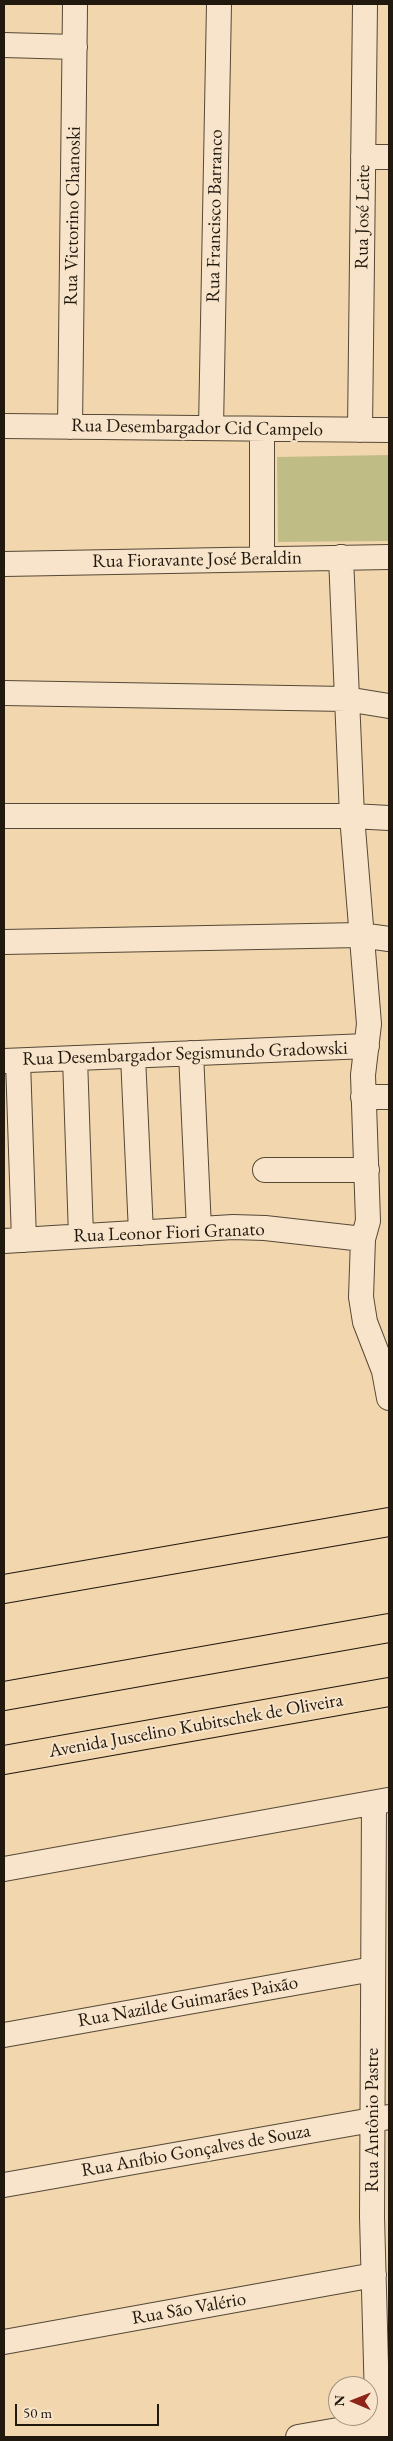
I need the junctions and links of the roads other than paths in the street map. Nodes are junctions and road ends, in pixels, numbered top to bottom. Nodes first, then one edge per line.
1 (219, 4) edge
2 (365, 4) edge
3 (75, 6) dead end
4 (4, 45) edge
5 (75, 46) junction
6 (364, 157) junction
7 (389, 157) edge
8 (4, 426) edge
9 (70, 427) junction
10 (211, 428) junction
11 (262, 429) junction
12 (360, 430) junction
13 (389, 430) edge
14 (389, 556) edge
15 (341, 558) junction
16 (262, 559) junction
17 (4, 564) edge
18 (4, 694) edge
19 (346, 700) junction
20 (389, 706) edge
21 (4, 816) edge
22 (352, 816) junction
23 (389, 818) edge
24 (360, 935) junction
25 (389, 939) edge
26 (4, 942) edge
27 (367, 1046) junction
28 (191, 1053) junction
29 (134, 1056) junction
30 (74, 1058) junction
31 (11, 1061) edge
32 (363, 1097) junction
33 (389, 1097) edge
34 (265, 1170) dead end
35 (367, 1170) junction
36 (374, 1227) edge
37 (199, 1229) junction
38 (141, 1232) junction
39 (81, 1236) junction
40 (14, 1241) edge
41 (389, 1398) edge
42 (389, 1522) edge
43 (4, 1589) edge
44 (389, 1628) edge
45 (389, 1692) edge
46 (4, 1696) edge
47 (4, 1760) edge
48 (382, 1801) edge
49 (4, 1869) edge
50 (373, 1969) junction
51 (4, 2035) edge
52 (381, 2119) edge
53 (4, 2185) edge
54 (374, 2275) junction
55 (4, 2342) edge
56 (382, 2427) edge
57 (298, 2437) edge

1 - 10 street, Rua Francisco Barranco
2 - 6 street, Rua José Leite
3 - 5 street, Rua Victorino Chanoski
4 - 5 street
5 - 9 street, Rua Victorino Chanoski
6 - 7 street
6 - 12 street, Rua José Leite
8 - 9 street, Rua Desembargador Cid Campelo
9 - 10 street, Rua Desembargador Cid Campelo
10 - 11 street, Rua Desembargador Cid Campelo
11 - 12 street, Rua Desembargador Cid Campelo
11 - 16 street
12 - 13 street, Rua Desembargador Cid Campelo
14 - 15 street, Rua Fioravante José Beraldin
15 - 16 street, Rua Fioravante José Beraldin
15 - 19 street
16 - 17 street, Rua Fioravante José Beraldin
18 - 19 street
19 - 20 street
19 - 22 street
21 - 22 street
22 - 23 street
22 - 24 street
24 - 25 street
24 - 26 street
24 - 27 street
27 - 28 street, Rua Desembargador Segismundo Gradowski
27 - 32 street
28 - 29 street, Rua Desembargador Segismundo Gradowski
28 - 37 street
29 - 30 street, Rua Desembargador Segismundo Gradowski
29 - 38 street
30 - 31 street, Rua Desembargador Segismundo Gradowski
30 - 39 street
31 - 40 street
32 - 33 street
32 - 35 street
34 - 35 street
35 - 36 street
36 - 37 street, Rua Leonor Fiori Granato
36 - 41 street
37 - 38 street, Rua Leonor Fiori Granato
38 - 39 street, Rua Leonor Fiori Granato
39 - 40 street, Rua Leonor Fiori Granato
42 - 43 main road
44 - 46 main road
45 - 47 main road, Avenida Juscelino Kubitschek de Oliveira
48 - 49 street
48 - 50 street, Rua Antônio Pastre
50 - 51 street, Rua Nazilde Guimarães Paixão
50 - 52 street, Rua Antônio Pastre
52 - 53 street, Rua Aníbio Gonçalves de Souza
52 - 54 street, Rua Antônio Pastre
54 - 55 street, Rua São Valério
54 - 56 street, Rua Antônio Pastre
56 - 57 street

